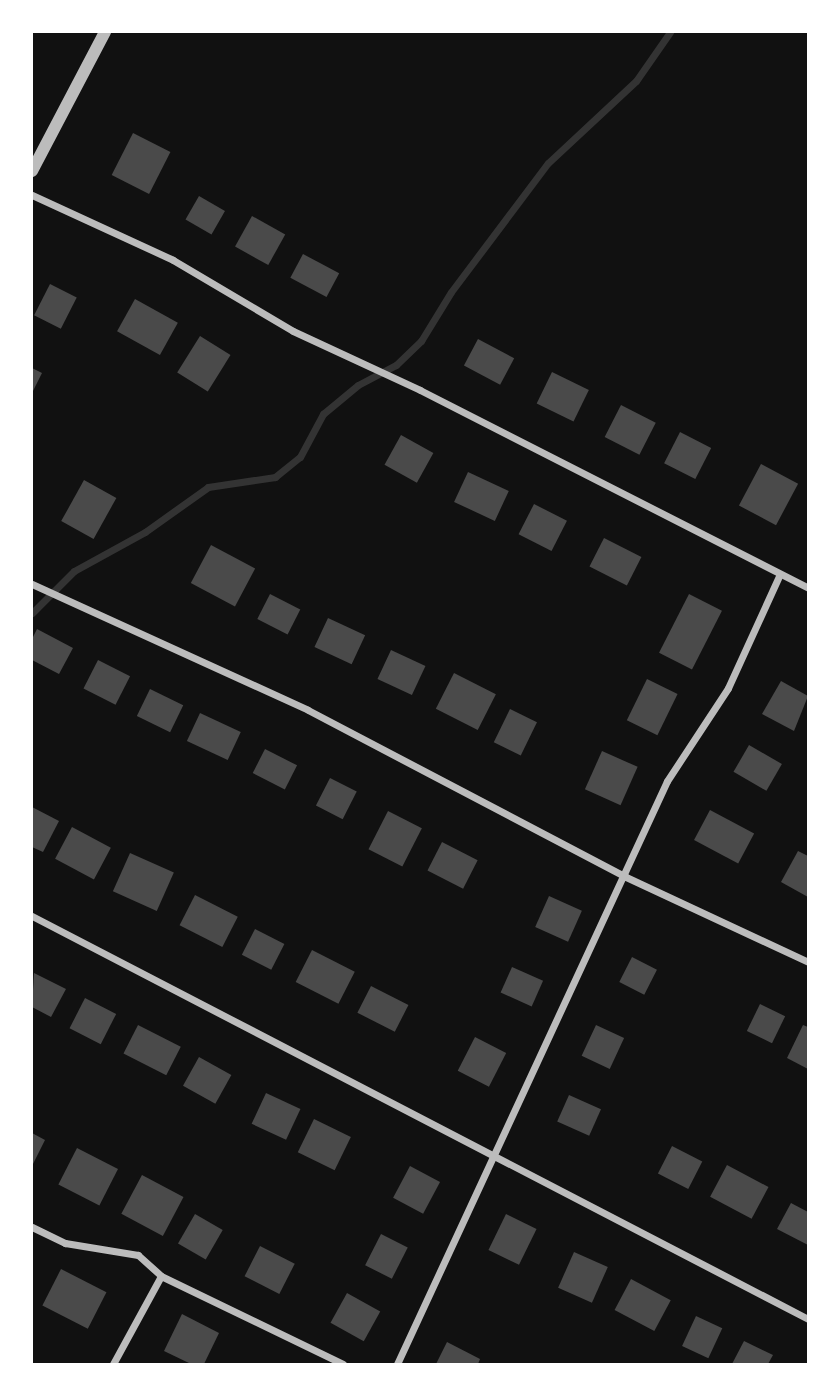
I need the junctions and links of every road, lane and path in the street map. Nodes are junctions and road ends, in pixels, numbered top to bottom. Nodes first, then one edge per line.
1 (104, 32) edge
2 (32, 171) edge
3 (32, 195) edge
4 (780, 574) junction
5 (32, 584) edge
6 (808, 588) edge
7 (626, 877) junction
8 (32, 916) edge
9 (808, 962) edge
10 (493, 1153) junction
11 (32, 1227) edge
12 (161, 1276) junction
13 (808, 1319) edge
14 (113, 1364) edge
15 (344, 1364) edge
16 (397, 1364) edge

1 - 2 street
3 - 4 street
4 - 6 street
4 - 7 street
5 - 7 street
7 - 9 street
7 - 10 street
8 - 10 street
10 - 13 street
10 - 16 street
11 - 12 street
12 - 14 street
12 - 15 street

